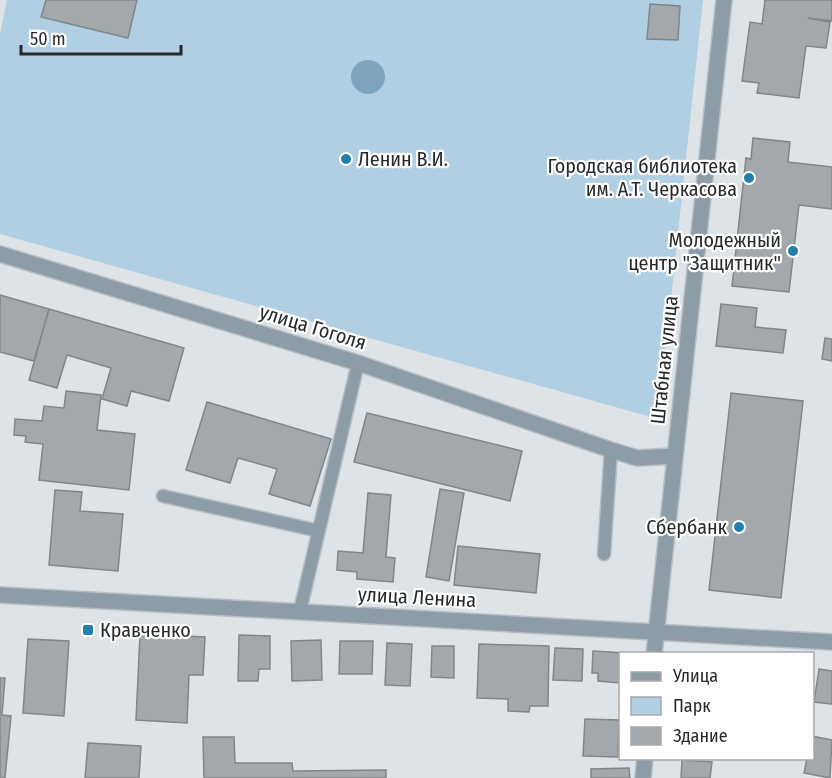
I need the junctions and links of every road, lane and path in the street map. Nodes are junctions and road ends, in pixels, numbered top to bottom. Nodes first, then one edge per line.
1 (724, 0) edge
2 (0, 254) edge
3 (358, 363) junction
4 (611, 450) junction
5 (675, 456) junction
6 (163, 496) dead end
7 (319, 531) junction
8 (604, 554) dead end
9 (0, 595) edge
10 (300, 612) junction
11 (656, 632) junction
12 (832, 642) edge
13 (654, 652) edge
14 (645, 760) edge
15 (644, 778) edge

1 - 5 street, Штабная улица
2 - 3 street, улица Гоголя
3 - 4 street, улица Гоголя
3 - 7 lane
4 - 5 street, улица Гоголя
4 - 8 lane
5 - 11 street, Штабная улица
6 - 7 lane
7 - 10 lane
9 - 10 street, улица Ленина
10 - 11 street, улица Ленина
11 - 12 street, улица Ленина
11 - 13 street, Штабная улица
14 - 15 street

